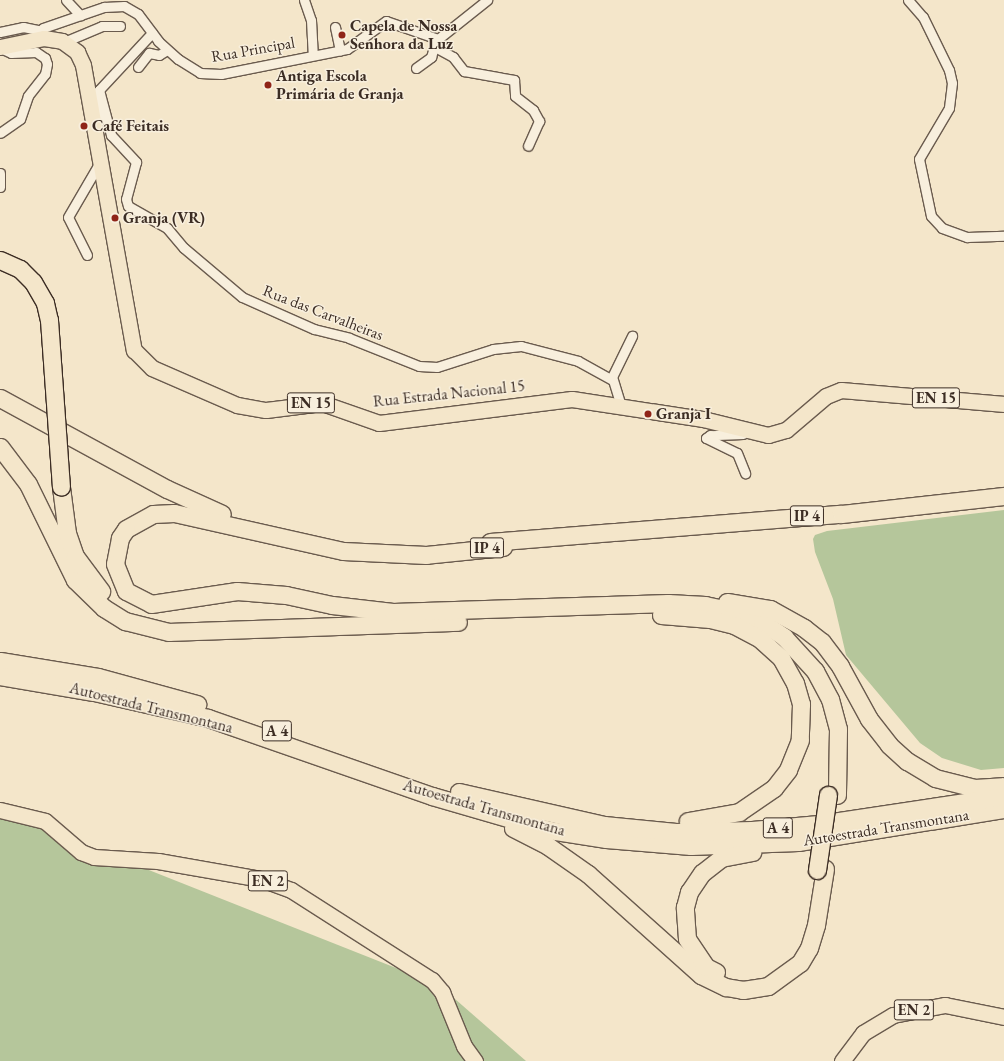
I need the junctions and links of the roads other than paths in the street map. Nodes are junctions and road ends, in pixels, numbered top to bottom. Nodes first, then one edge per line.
1 (66, 0) edge
2 (304, 0) edge
3 (487, 0) edge
4 (908, 0) edge
5 (80, 15) junction
6 (120, 26) dead end
7 (335, 27) dead end
8 (0, 32) edge
9 (152, 33) junction
10 (36, 34) junction
11 (64, 42) junction
12 (436, 43) junction
13 (0, 48) edge
14 (167, 50) junction
15 (340, 50) junction
16 (313, 55) junction
17 (138, 67) dead end
18 (416, 68) dead end
19 (99, 90) junction
20 (94, 132) junction
21 (0, 133) edge
22 (528, 146) dead end
23 (100, 162) junction
24 (0, 173) edge
25 (0, 187) edge
26 (1004, 236) edge
27 (87, 255) dead end
28 (0, 260) edge
29 (0, 268) edge
30 (632, 336) dead end
31 (611, 379) junction
32 (0, 393) edge
33 (0, 398) edge
34 (1004, 404) edge
35 (0, 405) edge
36 (621, 406) junction
37 (757, 433) junction
38 (0, 447) edge
39 (121, 464) junction
40 (745, 473) dead end
41 (57, 485) junction
42 (1004, 496) edge
43 (1004, 503) edge
44 (503, 547) junction
45 (83, 587) junction
46 (664, 609) junction
47 (428, 611) junction
48 (543, 613) junction
49 (0, 661) edge
50 (0, 676) edge
51 (1004, 786) edge
52 (432, 796) junction
53 (1004, 796) edge
54 (1004, 809) edge
55 (0, 810) edge
56 (551, 816) junction
57 (798, 842) junction
58 (821, 869) junction
59 (1004, 1017) edge
60 (475, 1061) edge
61 (842, 1061) edge

1 - 5 street
2 - 16 street
3 - 12 street
4 - 26 street
5 - 9 street, Rua Principal
5 - 10 street, Rua Principal
6 - 11 street
7 - 15 street
8 - 10 street
9 - 14 street, Rua Principal
9 - 19 street
10 - 11 main road
10 - 13 main road
11 - 20 main road, Rua Estrada Nacional 15 / EN 15
12 - 15 street, Rua Principal
12 - 18 street
12 - 22 street
13 - 21 street
14 - 16 street, Rua Principal
14 - 17 street
15 - 16 street, Rua Principal
19 - 20 street
19 - 31 street, Rua das Carvalheiras
20 - 23 main road, Rua Estrada Nacional 15 / EN 15
23 - 27 street
23 - 36 main road, Rua Estrada Nacional 15 / EN 15
24 - 25 street
28 - 41 highway, bridge
29 - 41 highway
30 - 31 street
31 - 36 street
32 - 39 highway
33 - 39 highway, IP 4
34 - 37 main road, Rua Estrada Nacional 15 / EN 15
35 - 44 highway, IP 4
36 - 37 main road, Rua Estrada Nacional 15 / EN 15
37 - 40 street
38 - 45 highway
39 - 42 highway, IP 4
41 - 45 highway
41 - 47 highway
43 - 44 highway, IP 4
44 - 47 highway
45 - 48 highway
46 - 48 highway
46 - 51 highway
46 - 56 highway
46 - 58 highway, bridge
47 - 48 highway
49 - 56 highway, Autoestrada Transmontana / A 4
50 - 52 highway, Autoestrada Transmontana / A 4
52 - 57 highway, Autoestrada Transmontana / A 4
52 - 58 highway
53 - 56 highway, Autoestrada Transmontana / A 4
54 - 57 highway, Autoestrada Transmontana / A 4
55 - 60 main road, EN 2
57 - 58 highway
59 - 61 main road, EN 2

